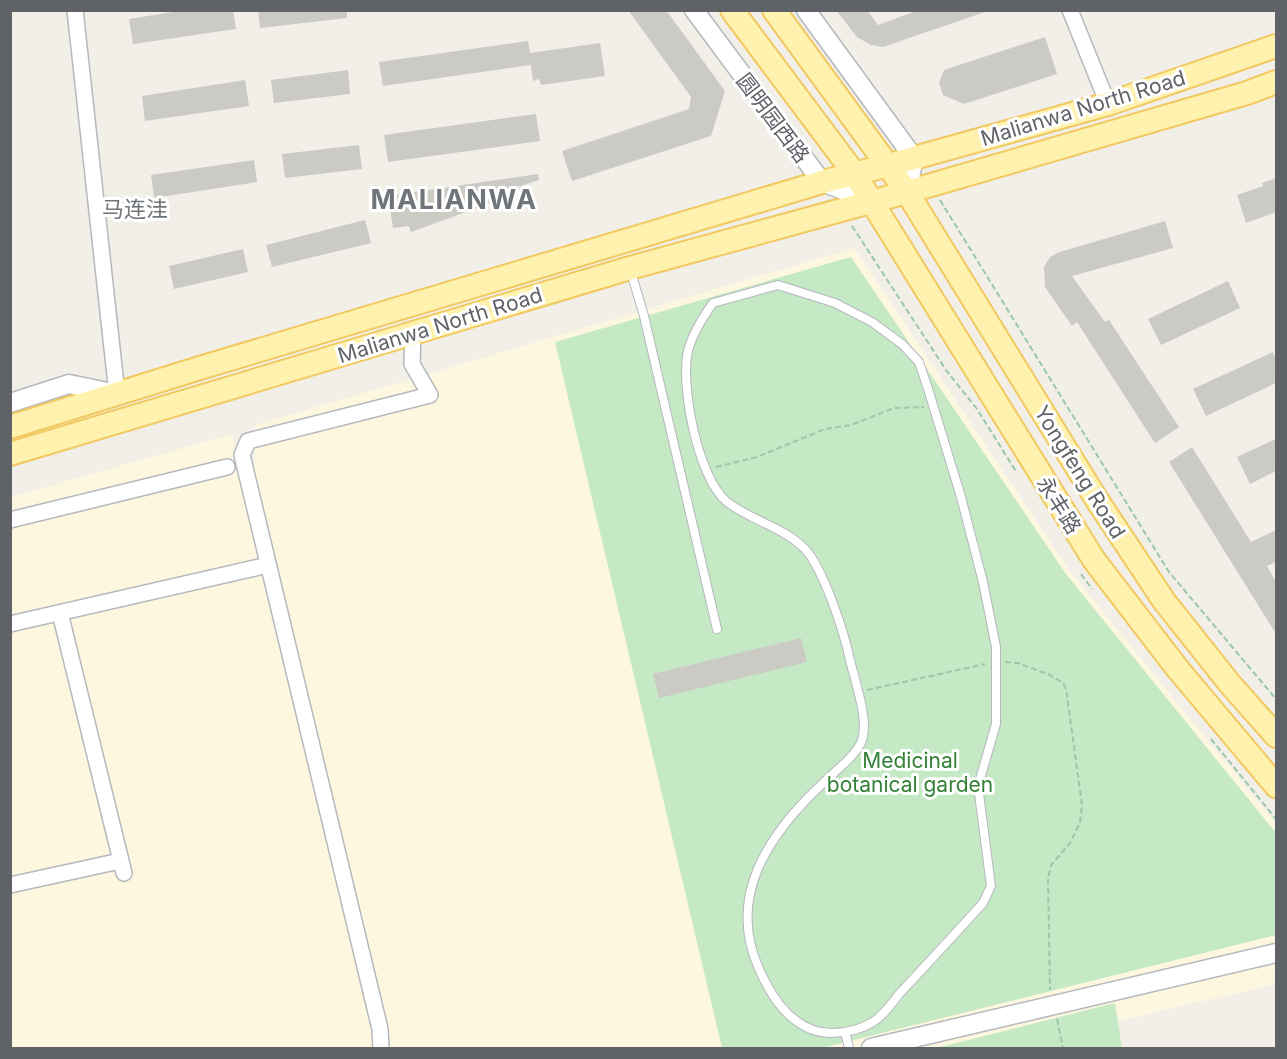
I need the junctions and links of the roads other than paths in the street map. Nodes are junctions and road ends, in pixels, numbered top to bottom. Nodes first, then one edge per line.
1 (75, 10) edge
2 (694, 10) edge
3 (732, 10) edge
4 (774, 10) edge
5 (806, 10) edge
6 (1070, 10) edge
7 (1276, 46) edge
8 (1276, 82) edge
9 (1108, 104) junction
10 (914, 158) junction
11 (889, 165) junction
12 (854, 173) junction
13 (822, 182) junction
14 (907, 192) junction
15 (872, 201) junction
16 (630, 268) junction
17 (413, 333) junction
18 (117, 394) junction
19 (10, 404) edge
20 (10, 427) edge
21 (10, 454) edge
22 (227, 467) dead end
23 (10, 520) edge
24 (268, 565) junction
25 (60, 613) junction
26 (10, 624) edge
27 (717, 629) dead end
28 (1276, 736) edge
29 (1276, 786) edge
30 (10, 885) edge
31 (1276, 953) edge
32 (845, 1032) junction
33 (381, 1048) edge
34 (849, 1048) edge
35 (871, 1048) edge

1 - 18 street
2 - 13 street, 圆明园西路
3 - 12 main road, 永丰路
4 - 11 main road, Yongfeng Road
5 - 10 street
6 - 9 street
7 - 9 main road, Malianwa North Road
8 - 14 main road, Malianwa North Road
9 - 10 main road, Malianwa North Road
10 - 11 main road, Malianwa North Road
10 - 14 street
11 - 12 main road, Malianwa North Road
11 - 14 main road, Yongfeng Road
12 - 13 main road, Malianwa North Road
12 - 15 main road, 永丰路
13 - 15 street, 圆明园西路
13 - 18 main road, Malianwa North Road
14 - 15 main road, Malianwa North Road
14 - 28 main road, Yongfeng Road
15 - 16 main road, Malianwa North Road
15 - 29 main road, 永丰路
16 - 17 main road, Malianwa North Road
16 - 27 lane
17 - 21 main road, Malianwa North Road
17 - 24 street
18 - 19 street
18 - 20 main road, Malianwa North Road
22 - 23 street
24 - 25 street
24 - 33 street
25 - 26 street
25 - 30 street
31 - 35 street
32 - 32 lane
32 - 34 lane

